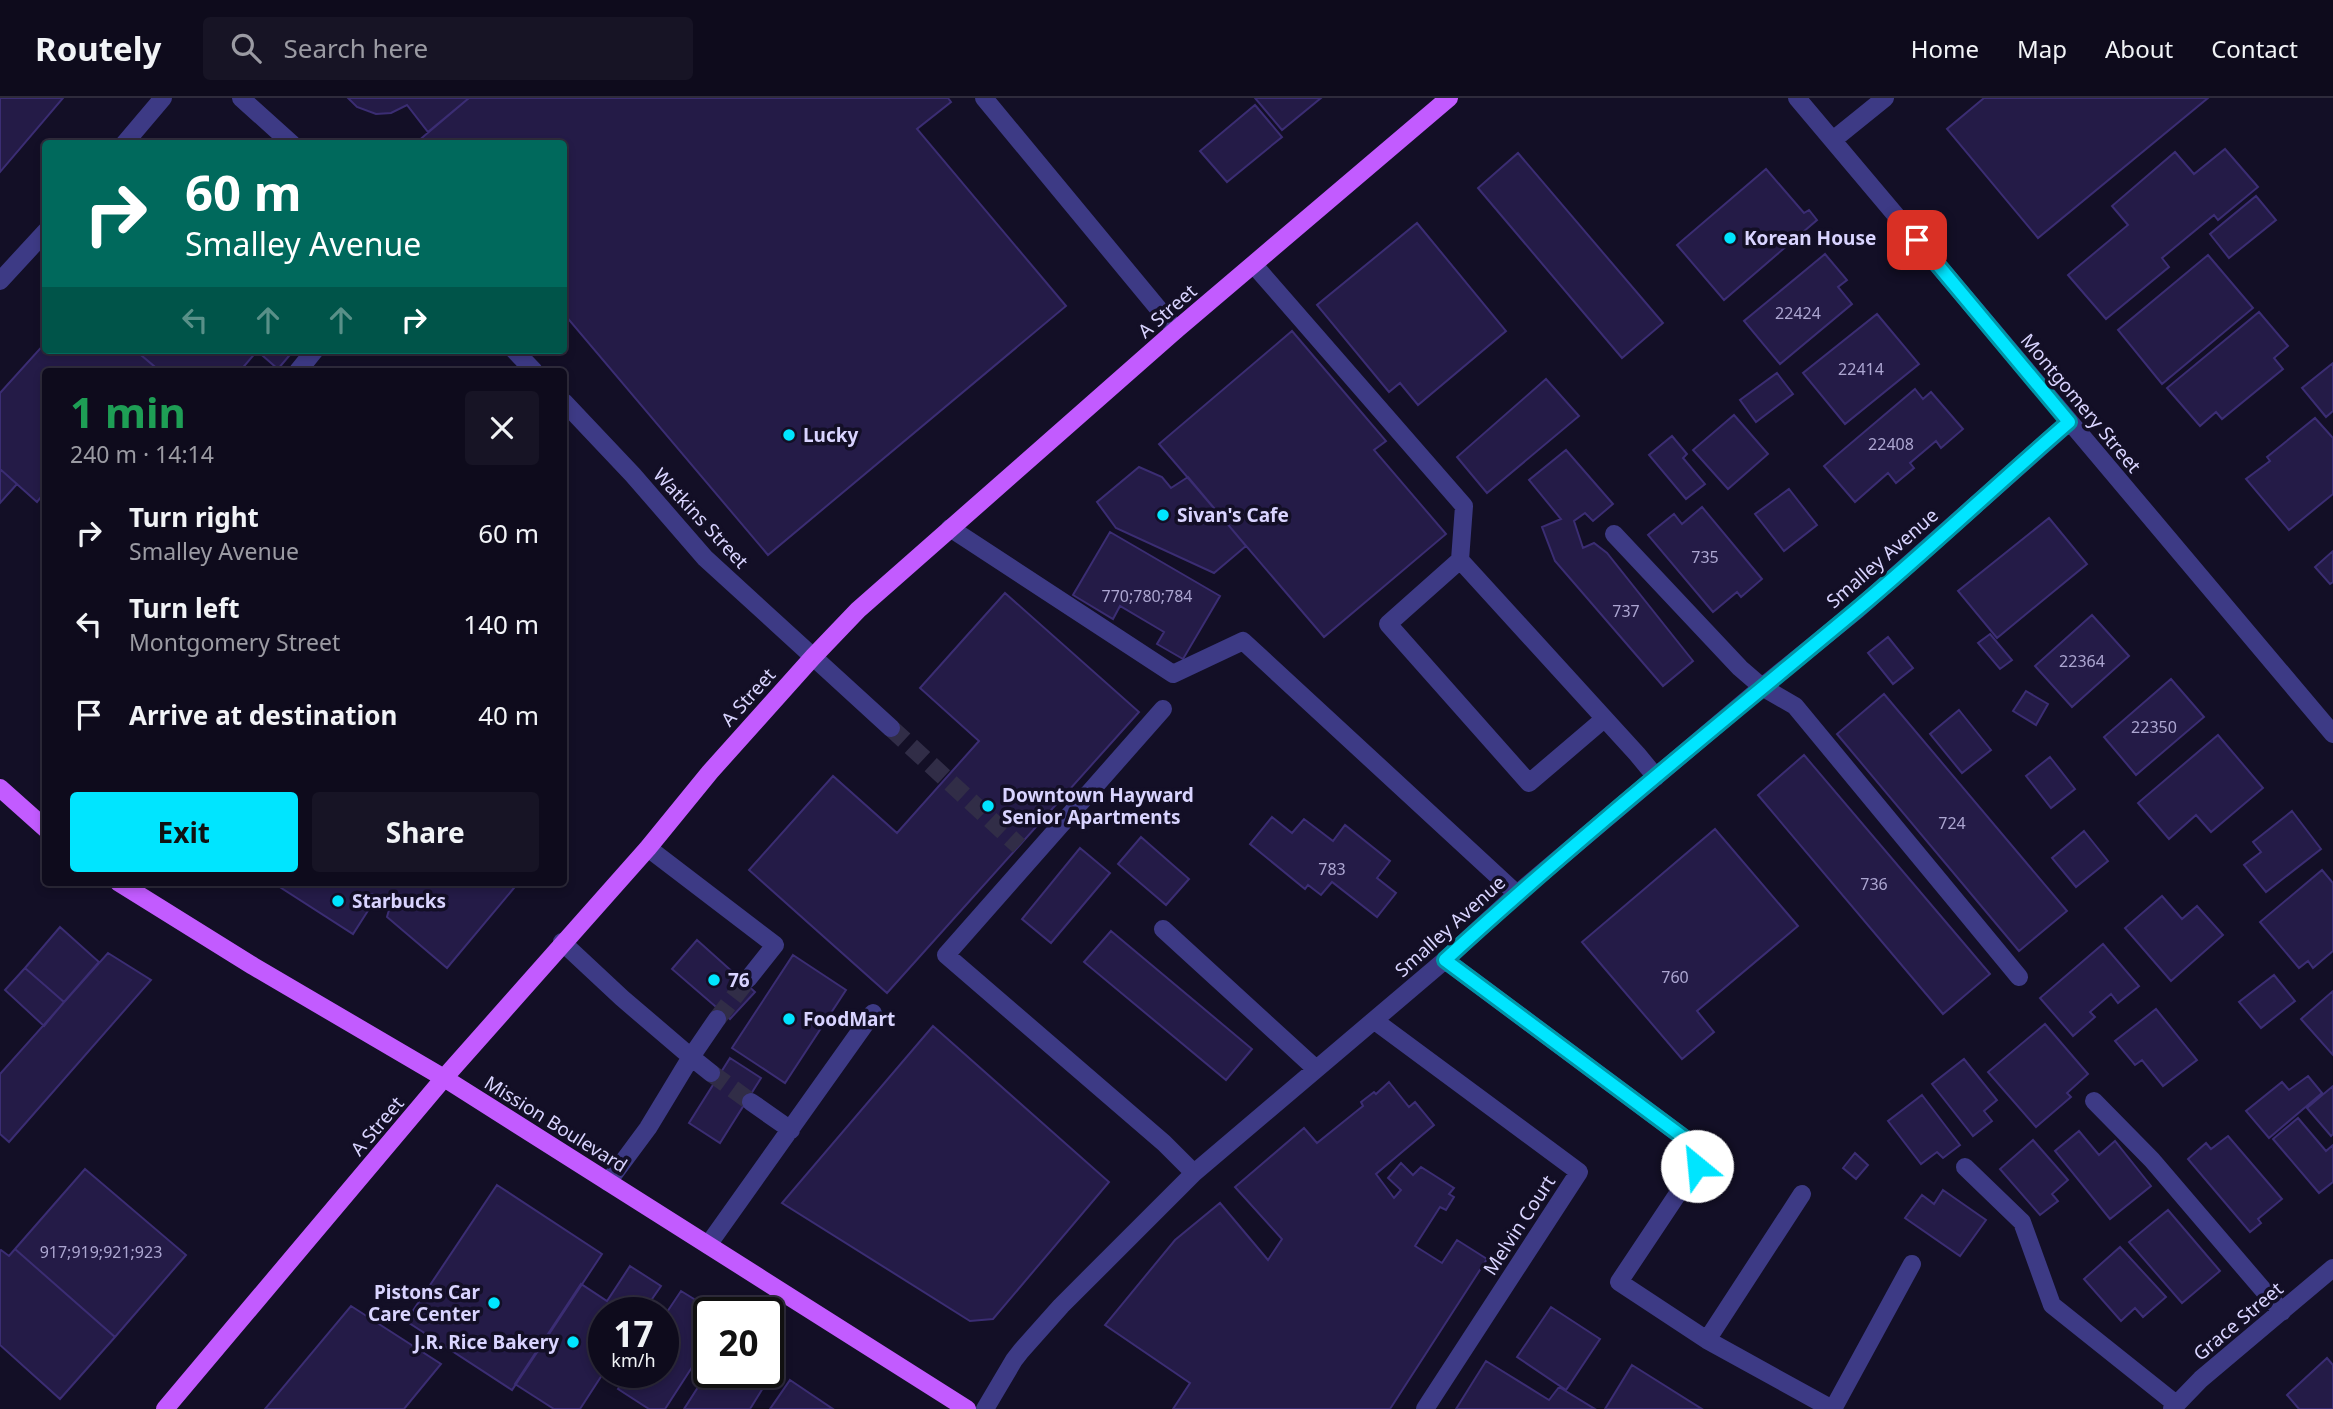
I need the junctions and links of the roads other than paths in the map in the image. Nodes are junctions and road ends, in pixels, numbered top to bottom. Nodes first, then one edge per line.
1 (163, 98) edge
2 (242, 98) edge
3 (984, 98) edge
4 (1449, 98) edge
5 (1797, 98) edge
6 (1885, 98) edge
7 (127, 140) edge
8 (288, 140) edge
9 (1833, 140) junction
10 (42, 235) edge
11 (1254, 265) junction
12 (0, 281) edge
13 (1176, 330) junction
14 (313, 354) edge
15 (518, 354) edge
16 (301, 368) edge
17 (531, 368) edge
18 (567, 405) edge
19 (2069, 422) junction
20 (950, 528) junction
21 (1614, 534) dead end
22 (1460, 560) junction
23 (813, 657) junction
24 (1762, 687) junction
25 (1163, 709) dead end
26 (1604, 719) junction
27 (891, 728) tunnel mouth
28 (2333, 734) edge
29 (1656, 777) junction
30 (0, 788) edge
31 (42, 825) edge
32 (648, 848) junction
33 (124, 886) edge
34 (1517, 894) junction
35 (1163, 929) dead end
36 (562, 942) junction
37 (1445, 960) junction
38 (2019, 977) dead end
39 (748, 979) tunnel mouth
40 (873, 1013) dead end
41 (718, 1019) tunnel mouth
42 (1375, 1021) junction
43 (691, 1058) junction
44 (1316, 1069) junction
45 (710, 1073) tunnel mouth
46 (444, 1077) junction
47 (2094, 1101) dead end
48 (751, 1102) tunnel mouth
49 (791, 1130) junction
50 (1965, 1167) dead end
51 (1194, 1173) junction
52 (608, 1182) junction
53 (1802, 1194) dead end
54 (708, 1245) junction
55 (1912, 1264) dead end
56 (2333, 1268) edge
57 (2282, 1312) junction
58 (1707, 1340) junction
59 (2174, 1406) edge
60 (165, 1409) edge
61 (967, 1409) edge
62 (985, 1409) edge
63 (1425, 1409) edge
64 (1832, 1409) edge

1 - 7 street
2 - 8 street
3 - 13 street
4 - 11 main road, A Street
5 - 9 street, Montgomery Street
6 - 9 street
9 - 19 street, Montgomery Street
10 - 12 street
11 - 13 main road, A Street
11 - 22 street
13 - 20 main road, A Street
14 - 16 street
15 - 17 street
18 - 23 street, Watkins Street
19 - 24 street, Smalley Avenue
19 - 28 street, Montgomery Street
20 - 23 main road, A Street
20 - 34 street
21 - 24 street
22 - 26 street
22 - 26 street
23 - 27 street, Watkins Street
23 - 32 main road, A Street
24 - 29 street, Smalley Avenue
24 - 38 street
25 - 51 street
26 - 29 street
29 - 34 street, Smalley Avenue
30 - 31 main road
32 - 36 main road, A Street
32 - 39 street
33 - 46 main road, Mission Boulevard
34 - 37 street, Smalley Avenue
35 - 44 street
36 - 43 street
36 - 46 main road, A Street
37 - 42 street, Smalley Avenue
37 - 58 street
40 - 49 street
41 - 43 street
42 - 44 street, Smalley Avenue
42 - 63 street, Melvin Court
43 - 45 street
43 - 52 street
44 - 51 street, Smalley Avenue
46 - 52 main road, Mission Boulevard
46 - 60 main road, A Street
47 - 57 street
48 - 49 street
49 - 54 street
50 - 59 street
51 - 62 street, Smalley Avenue
52 - 54 main road, Mission Boulevard
53 - 58 street
54 - 61 main road, Mission Boulevard
55 - 64 street
56 - 57 street, Grace Street
57 - 59 street, Grace Street
58 - 64 street

